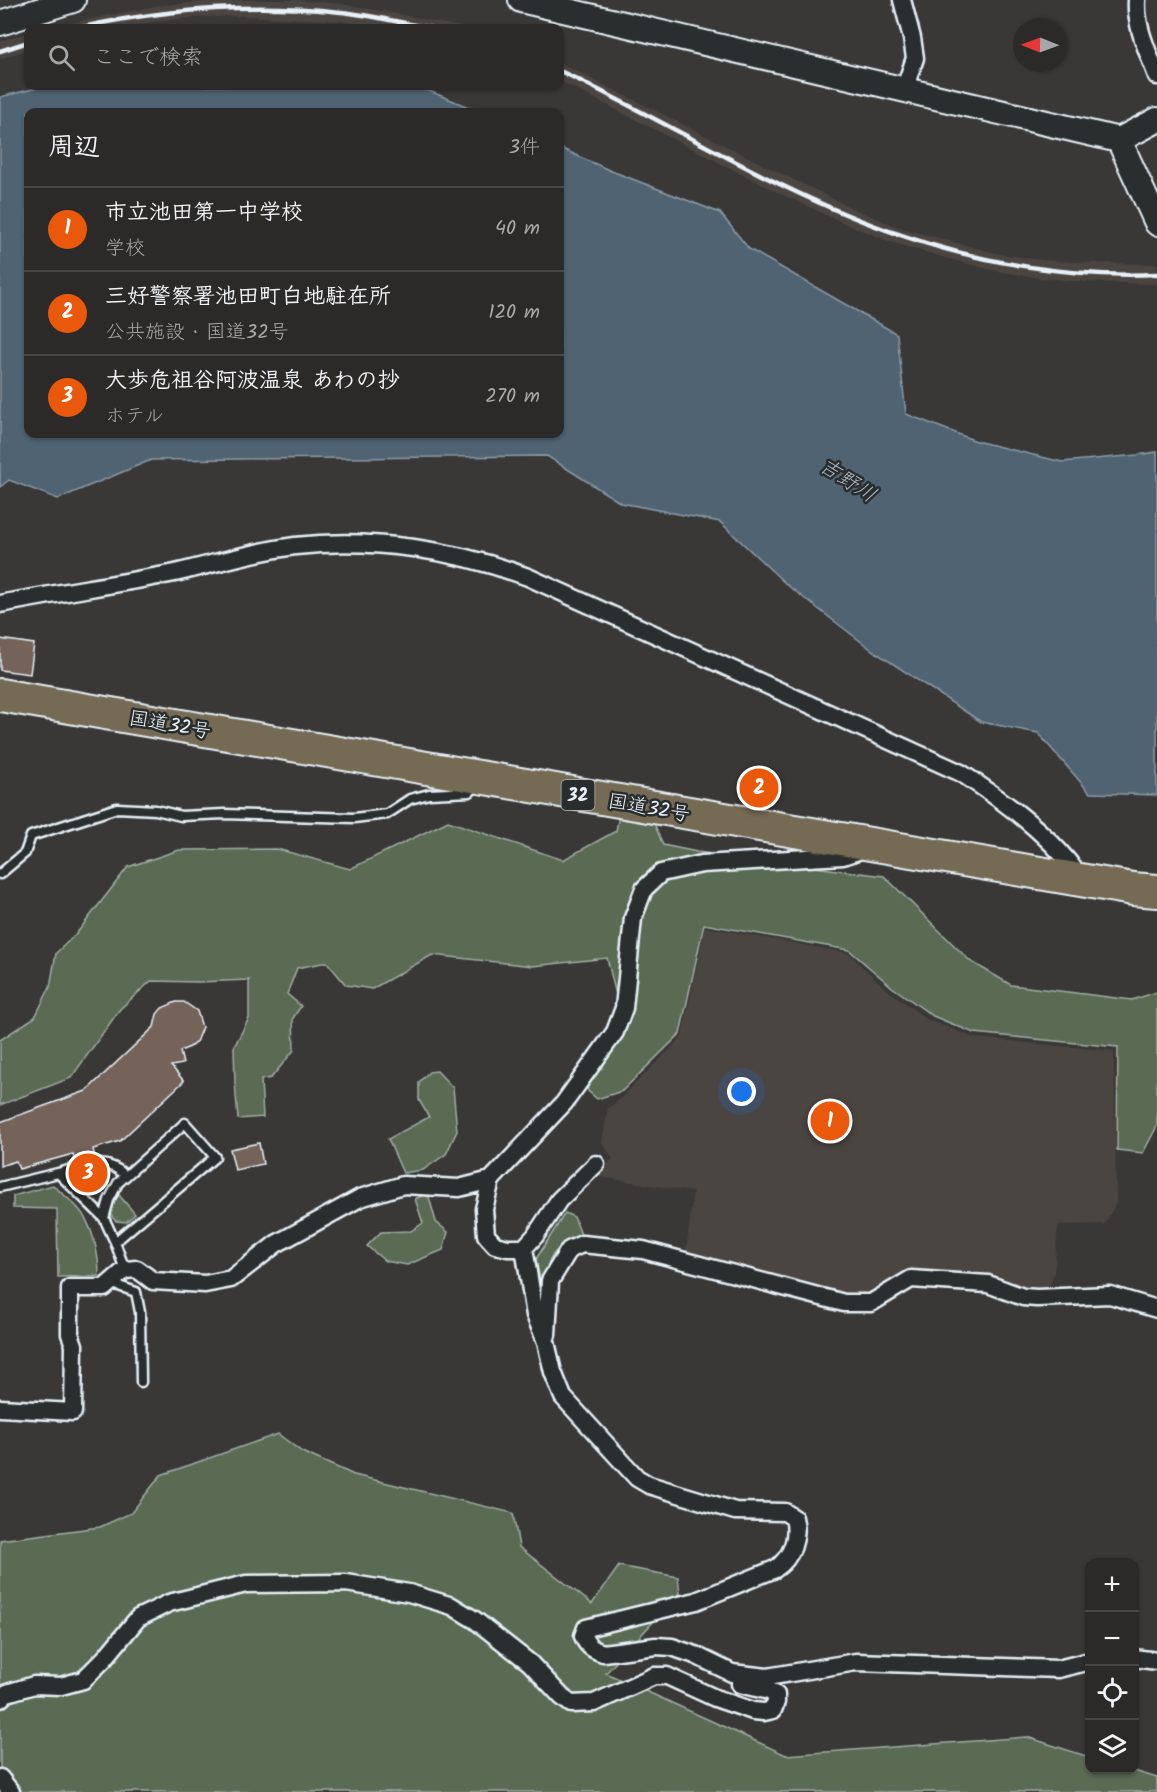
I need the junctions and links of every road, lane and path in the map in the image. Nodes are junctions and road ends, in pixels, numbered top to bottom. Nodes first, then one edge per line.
1 (73, 0) edge
2 (521, 0) edge
3 (902, 0) edge
4 (1137, 0) edge
5 (0, 23) edge
6 (1157, 76) edge
7 (903, 90) junction
8 (1157, 120) edge
9 (1119, 140) junction
10 (1157, 224) edge
11 (0, 604) edge
12 (0, 695) edge
13 (478, 777) junction
14 (875, 845) junction
15 (0, 874) edge
16 (1081, 880) junction
17 (1157, 891) edge
18 (596, 1164) dead end
19 (58, 1173) junction
20 (126, 1176) junction
21 (491, 1180) junction
22 (0, 1187) edge
23 (104, 1218) junction
24 (115, 1242) junction
25 (524, 1248) junction
26 (125, 1270) junction
27 (110, 1283) junction
28 (1157, 1309) edge
29 (546, 1342) junction
30 (141, 1382) dead end
31 (0, 1408) edge
32 (1139, 1659) edge
33 (1157, 1661) edge
34 (1085, 1662) edge
35 (732, 1673) junction
36 (0, 1699) edge
37 (0, 1778) edge
38 (11, 1792) edge

1 - 5 street
2 - 7 street
3 - 7 street
4 - 6 street
7 - 9 street
8 - 9 street
9 - 10 street
11 - 16 street
12 - 13 highway, 国道32号 / 32
13 - 14 highway, 国道32号 / 32
13 - 15 lane
14 - 16 highway, 国道32号 / 32
14 - 21 street
16 - 17 highway, 国道32号 / 32
18 - 25 street
19 - 20 lane
19 - 22 lane
19 - 23 lane
20 - 23 lane
20 - 24 lane
21 - 25 street
21 - 26 street
23 - 24 lane
24 - 26 lane
25 - 29 street
26 - 27 street
27 - 30 lane
27 - 31 street
28 - 29 street
29 - 35 street
32 - 33 street
34 - 35 street
35 - 36 street
37 - 38 street

